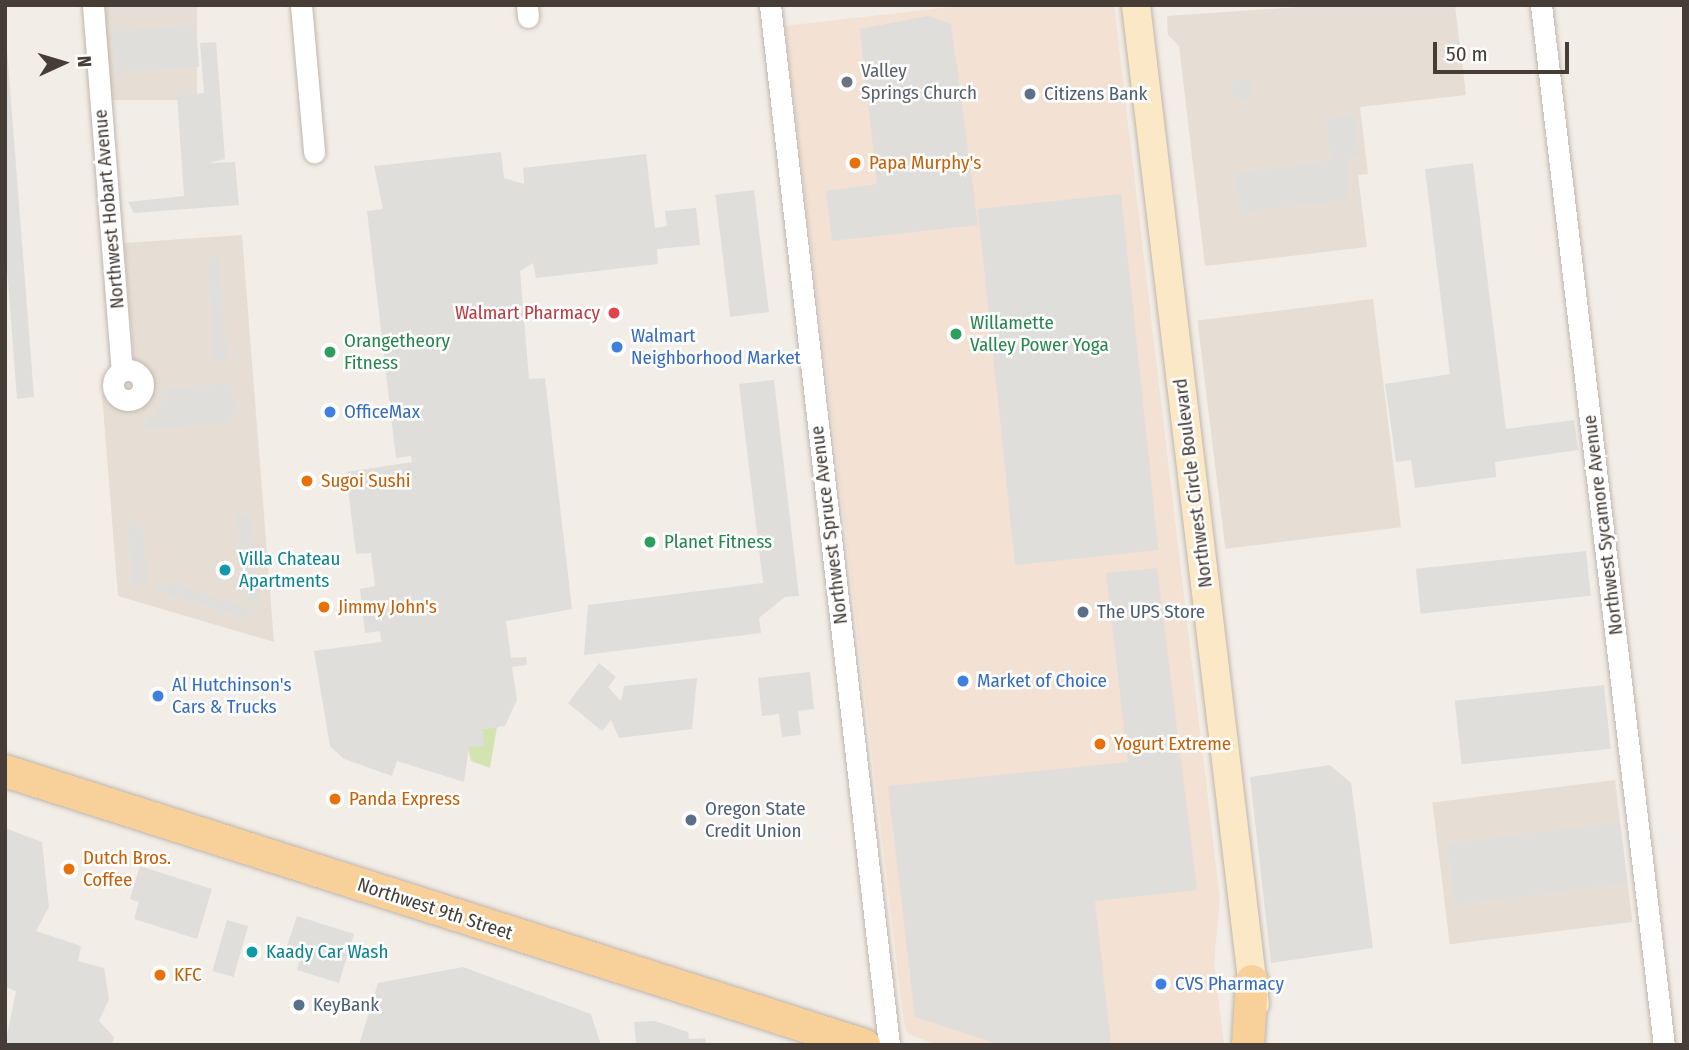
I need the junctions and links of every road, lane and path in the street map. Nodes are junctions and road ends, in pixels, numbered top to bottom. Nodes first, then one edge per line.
1 (93, 5) edge
2 (301, 5) edge
3 (770, 5) edge
4 (1136, 5) edge
5 (1541, 5) edge
6 (314, 152) dead end
7 (122, 370) dead end
8 (5, 771) edge
9 (1252, 981) junction
10 (864, 1045) edge
11 (889, 1045) edge
12 (1248, 1045) edge
13 (1260, 1045) edge
14 (1664, 1045) edge

1 - 7 street, Northwest Hobart Avenue
2 - 6 street
3 - 11 street, Northwest Spruce Avenue
4 - 9 main road, Northwest Circle Boulevard
5 - 14 street, Northwest Sycamore Avenue
8 - 10 main road, Northwest 9th Street
9 - 12 main road
9 - 13 main road, Northwest Circle Boulevard

